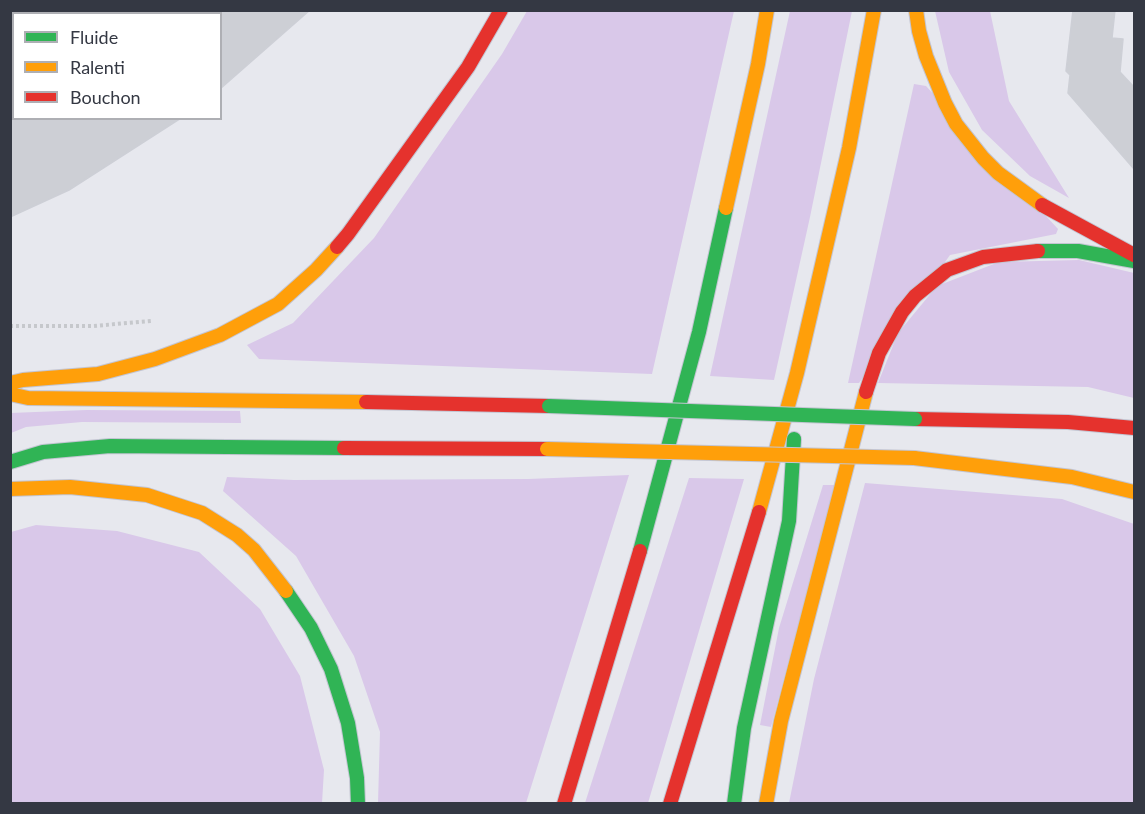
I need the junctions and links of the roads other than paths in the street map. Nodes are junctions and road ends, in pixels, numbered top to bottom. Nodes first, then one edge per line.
1 (501, 10) edge
2 (767, 10) edge
3 (874, 10) edge
4 (916, 10) edge
5 (1134, 255) edge
6 (1134, 261) edge
7 (797, 373) junction
8 (10, 383) edge
9 (10, 394) edge
10 (1134, 428) edge
11 (10, 462) edge
12 (10, 489) edge
13 (1134, 492) edge
14 (358, 804) edge
15 (564, 804) edge
16 (670, 804) edge
17 (734, 804) edge
18 (766, 804) edge

1 - 8 main road
2 - 15 main road
3 - 7 main road
4 - 5 main road
6 - 18 main road
7 - 16 main road
7 - 17 main road
9 - 10 main road, bridge
11 - 13 main road, bridge
12 - 14 main road

